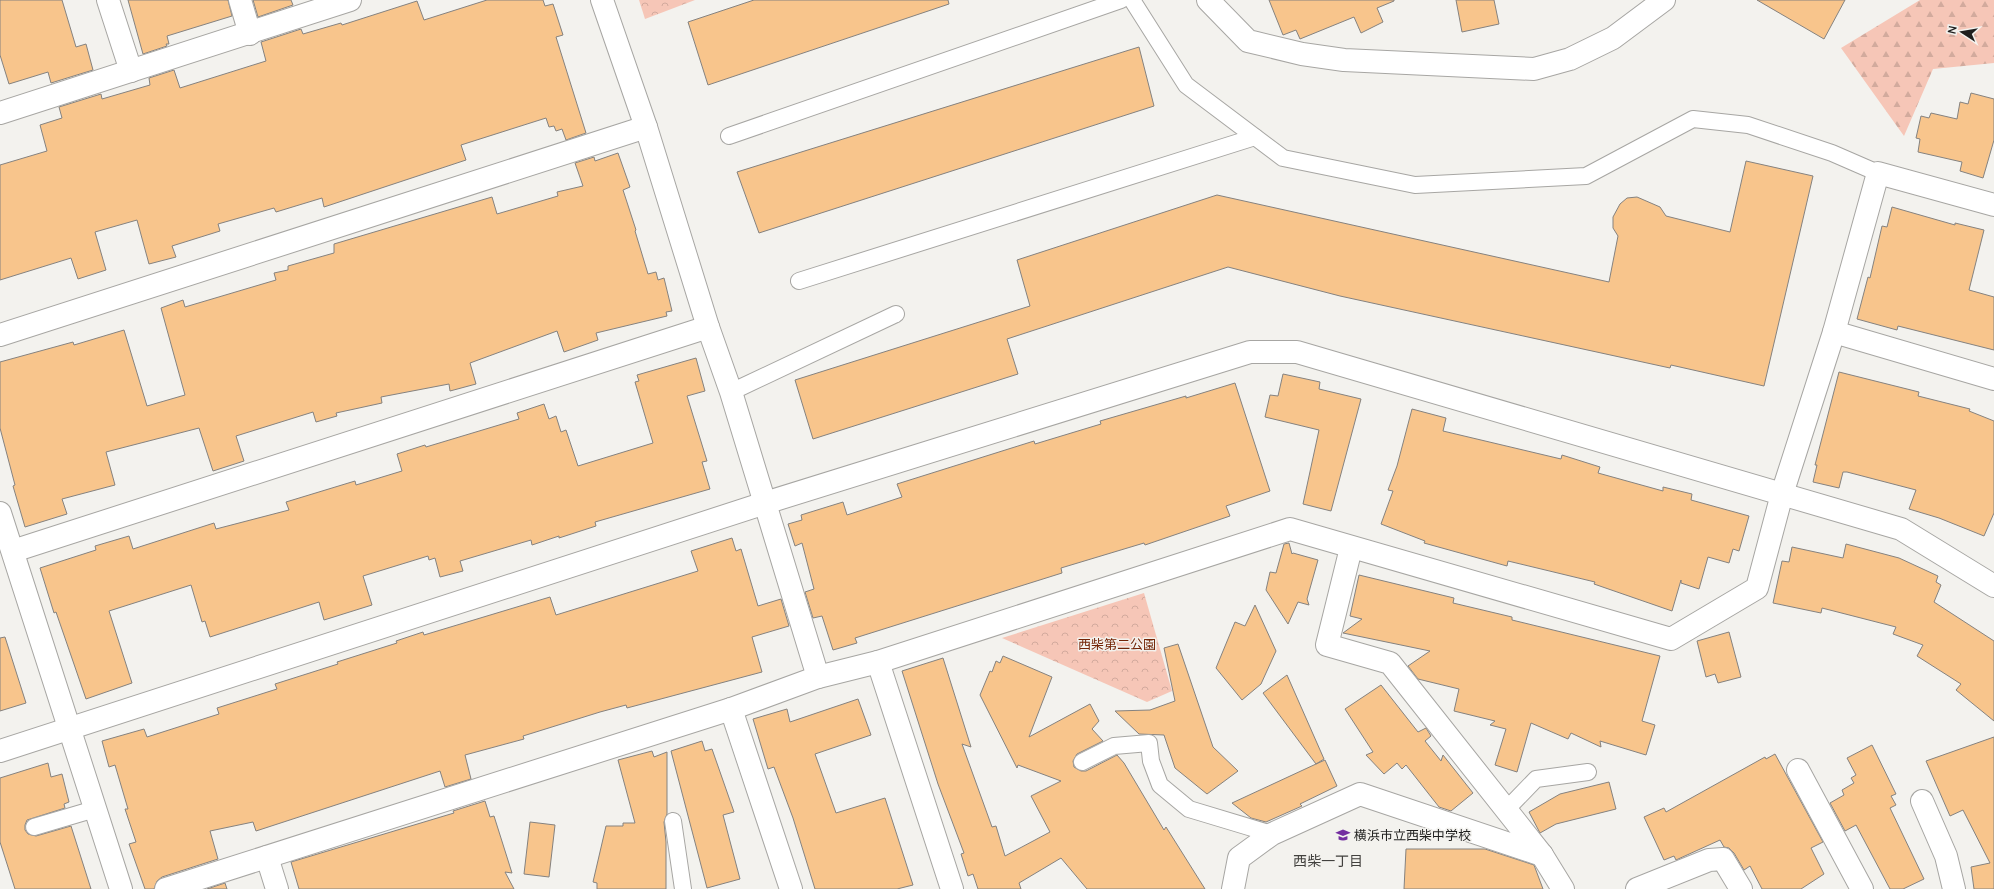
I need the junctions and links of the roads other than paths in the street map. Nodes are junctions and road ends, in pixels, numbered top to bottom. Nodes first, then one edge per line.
1 (108, 0) edge
2 (240, 0) edge
3 (350, 0) edge
4 (602, 0) edge
5 (1121, 0) edge
6 (1132, 0) edge
7 (1208, 0) edge
8 (1664, 0) edge
9 (250, 34) junction
10 (131, 71) junction
11 (0, 113) edge
12 (646, 127) junction
13 (729, 136) dead end
14 (1255, 137) junction
15 (1878, 173) junction
16 (1994, 205) edge
17 (799, 280) dead end
18 (896, 314) dead end
19 (708, 327) junction
20 (1834, 332) junction
21 (0, 335) edge
22 (1994, 379) edge
23 (732, 392) junction
24 (1782, 494) junction
25 (765, 502) junction
26 (0, 513) edge
27 (1351, 548) junction
28 (12, 551) junction
29 (1994, 586) edge
30 (878, 662) junction
31 (818, 676) junction
32 (731, 708) junction
33 (69, 728) junction
34 (0, 751) edge
35 (1082, 762) dead end
36 (1798, 770) dead end
37 (1588, 772) dead end
38 (1922, 801) dead end
39 (95, 809) junction
40 (1506, 810) junction
41 (673, 821) dead end
42 (34, 827) dead end
43 (1272, 834) junction
44 (1542, 854) junction
45 (267, 857) junction
46 (121, 889) edge
47 (166, 889) edge
48 (277, 889) edge
49 (683, 889) edge
50 (791, 889) edge
51 (952, 889) edge
52 (1233, 889) edge
53 (1563, 889) edge
54 (1637, 889) edge
55 (1741, 889) edge
56 (1862, 889) edge
57 (1954, 889) edge

1 - 10 street
2 - 9 street
3 - 9 street
4 - 12 street
5 - 13 lane
6 - 14 lane
7 - 8 street
9 - 10 street
10 - 11 street
12 - 19 street
12 - 21 street
14 - 15 lane
14 - 17 lane
15 - 16 street
15 - 20 street
18 - 23 lane
19 - 23 street
19 - 28 street
20 - 22 street
20 - 24 street
23 - 25 street
24 - 25 street
24 - 27 street
24 - 29 street
25 - 31 street
25 - 33 street
26 - 28 street
27 - 30 street
27 - 40 street
28 - 33 street
30 - 31 street
30 - 51 street
31 - 32 street
32 - 45 street
32 - 50 street
33 - 34 street
33 - 39 street
35 - 43 lane
36 - 56 street
37 - 40 lane
38 - 57 street
39 - 42 lane
39 - 46 street
40 - 44 street
41 - 49 lane
43 - 44 street
43 - 52 street
44 - 53 street
45 - 47 street
45 - 48 street
54 - 55 street

